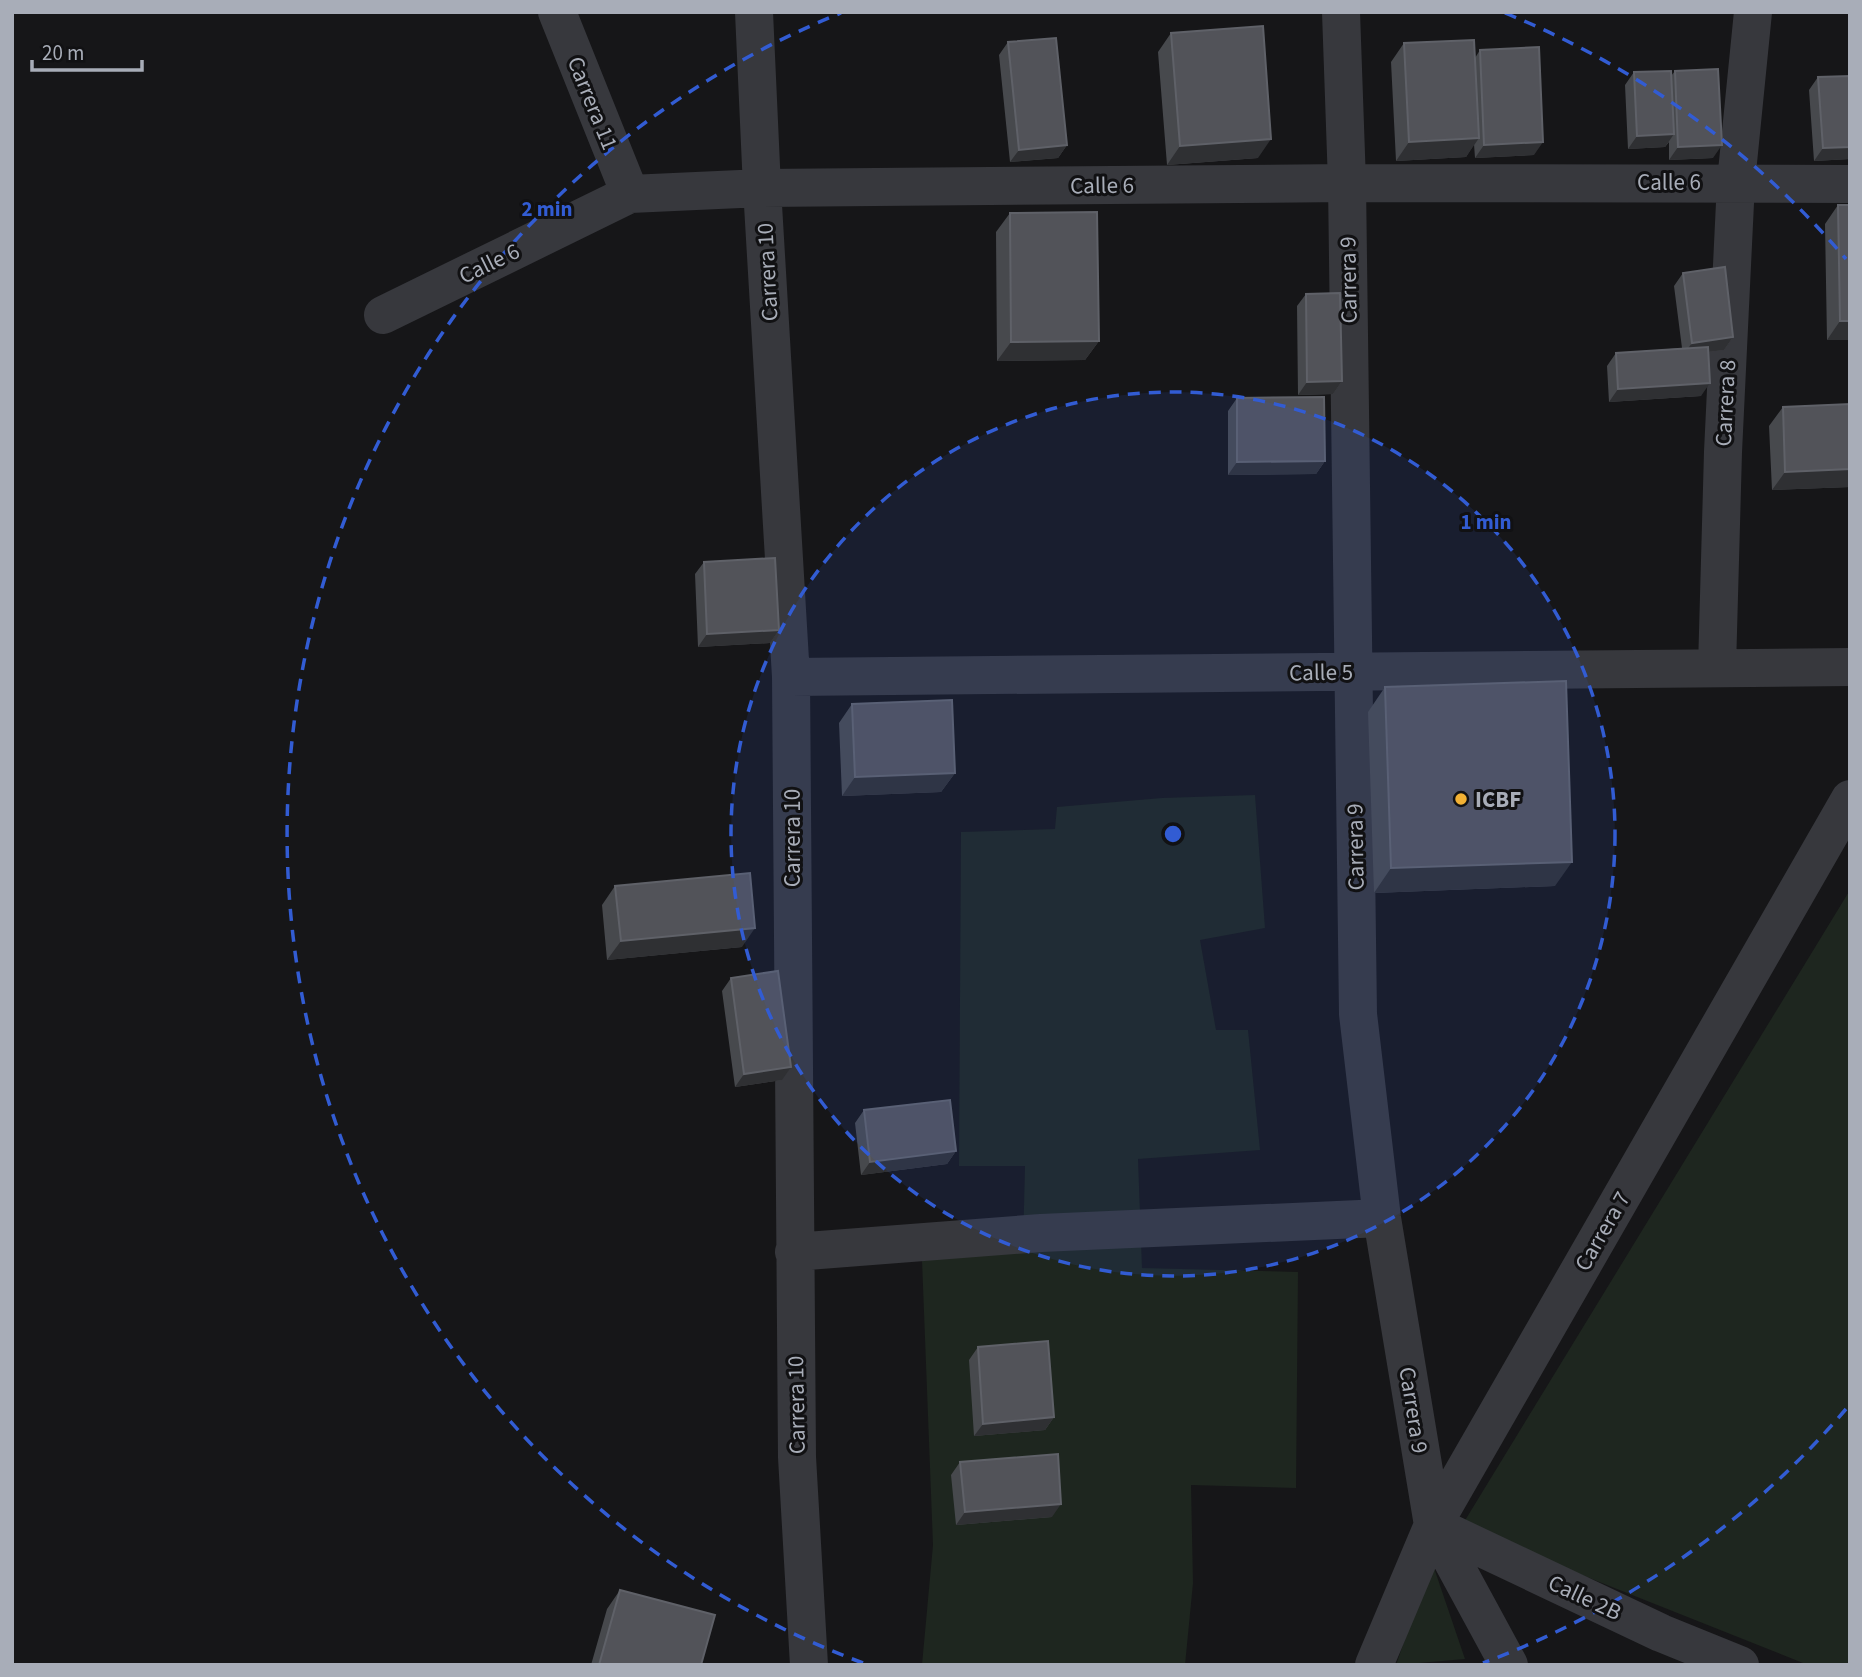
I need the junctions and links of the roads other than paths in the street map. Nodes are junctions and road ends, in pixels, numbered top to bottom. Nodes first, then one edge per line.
1 (557, 12) edge
2 (754, 12) edge
3 (1341, 12) edge
4 (1753, 12) edge
5 (1736, 182) junction
6 (1347, 183) junction
7 (1850, 184) edge
8 (762, 188) junction
9 (630, 194) junction
10 (383, 315) dead end
11 (1850, 667) edge
12 (1717, 668) junction
13 (1352, 671) junction
14 (791, 677) junction
15 (1850, 799) edge
16 (1382, 1218) junction
17 (794, 1252) junction
18 (1433, 1525) junction
19 (1507, 1664) edge
20 (809, 1665) edge
21 (1374, 1665) edge
22 (1740, 1665) edge

1 - 9 street, Carrera 11
2 - 8 street, Carrera 10
3 - 6 street, Carrera 9
4 - 5 street, Carrera 8
5 - 6 street, Calle 6
5 - 7 street, Calle 6
5 - 12 street, Carrera 8
6 - 8 street, Calle 6
6 - 13 street, Carrera 9
8 - 9 street, Calle 6
8 - 14 street, Carrera 10
9 - 10 street, Calle 6
11 - 12 street, Calle 5
12 - 13 street, Calle 5
13 - 14 street, Calle 5
13 - 16 street, Carrera 9
14 - 17 street, Carrera 10
15 - 18 street, Carrera 7
16 - 17 street
16 - 18 street, Carrera 9
17 - 20 street, Carrera 10
18 - 19 street
18 - 21 street
18 - 22 street, Calle 2B

